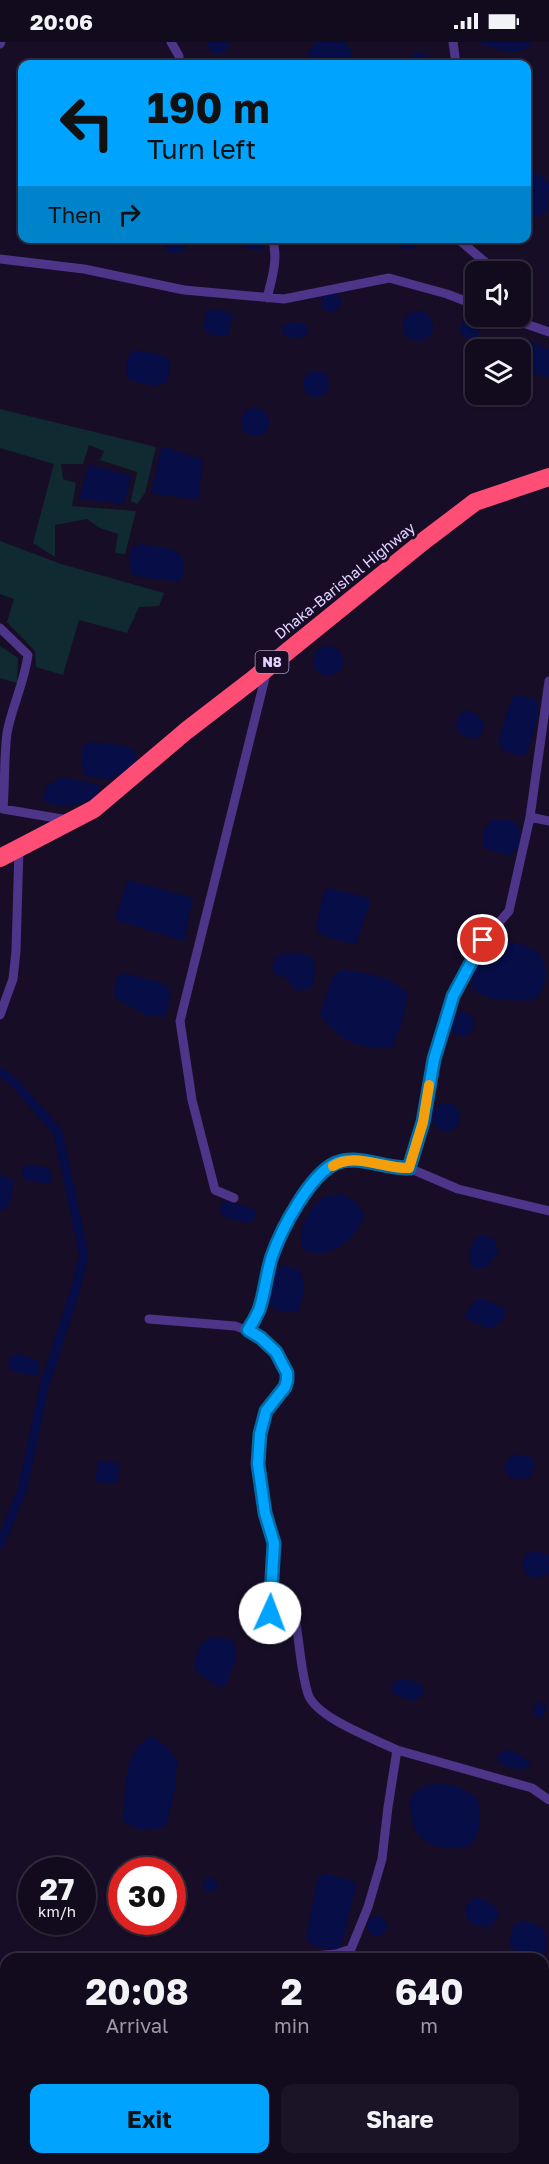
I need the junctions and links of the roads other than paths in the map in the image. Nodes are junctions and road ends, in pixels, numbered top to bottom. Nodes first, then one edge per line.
1 (171, 42) edge
2 (453, 42) edge
3 (179, 60) edge
4 (455, 60) edge
5 (274, 243) edge
6 (463, 243) edge
7 (0, 259) edge
8 (484, 261) edge
9 (267, 298) junction
10 (465, 301) edge
11 (531, 326) edge
12 (549, 332) edge
13 (549, 477) edge
14 (0, 628) edge
15 (269, 665) junction
16 (549, 681) edge
17 (2, 809) edge
18 (530, 817) junction
19 (75, 819) junction
20 (549, 821) edge
21 (19, 848) junction
22 (0, 858) edge
23 (0, 1015) edge
24 (409, 1168) junction
25 (234, 1198) dead end
26 (549, 1211) edge
27 (150, 1319) dead end
28 (248, 1330) junction
29 (398, 1750) junction
30 (549, 1800) edge
31 (339, 1953) edge

1 - 3 street
2 - 4 street
5 - 9 street
6 - 8 street
7 - 9 street
9 - 10 street
11 - 12 street
13 - 15 highway, Dhaka-Barishal Highway / N8
14 - 17 street
15 - 19 highway, Dhaka-Barishal Highway / N8
15 - 25 street
16 - 18 street
17 - 19 street
18 - 20 street
18 - 24 street
19 - 21 highway, Dhaka-Barishal Highway / N8
21 - 22 highway, Dhaka-Barishal Highway / N8
21 - 23 street
24 - 26 street
24 - 28 street
27 - 28 street
28 - 29 street
29 - 30 street
29 - 31 street

